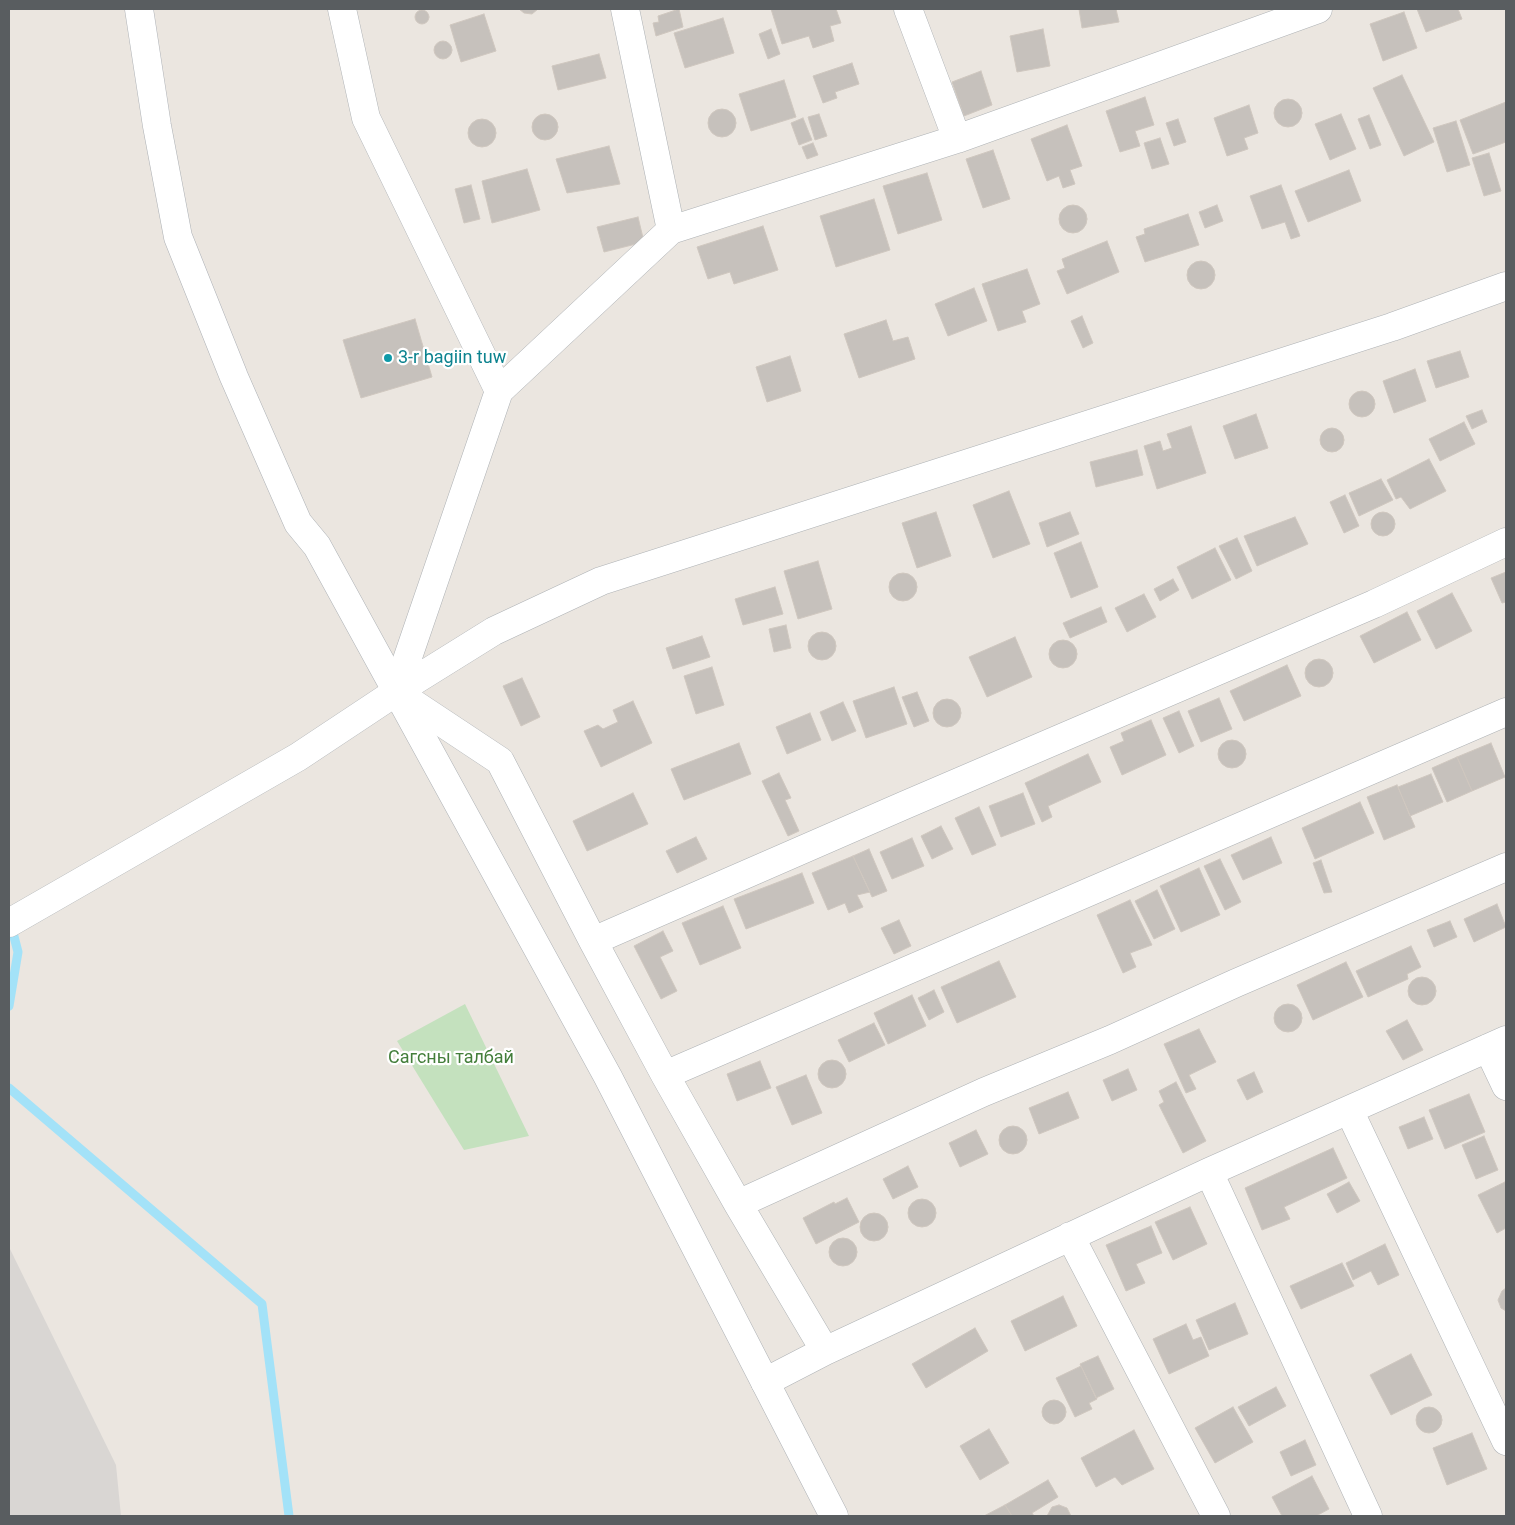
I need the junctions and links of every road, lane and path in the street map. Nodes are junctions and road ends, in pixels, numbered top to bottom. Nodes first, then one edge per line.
1 (139, 9) edge
2 (342, 9) edge
3 (625, 9) edge
4 (908, 9) edge
5 (1318, 9) edge
6 (956, 139) junction
7 (671, 230) junction
8 (1506, 286) edge
9 (499, 391) junction
10 (1506, 542) edge
11 (396, 692) junction
12 (1506, 712) edge
13 (1506, 867) edge
14 (19, 917) edge
15 (593, 941) junction
16 (1497, 1044) edge
17 (665, 1075) junction
18 (1506, 1086) edge
19 (1349, 1110) junction
20 (1209, 1172) junction
21 (738, 1204) junction
22 (1070, 1236) junction
23 (825, 1352) junction
24 (765, 1382) junction
25 (1506, 1441) edge
26 (834, 1516) edge
27 (1216, 1516) edge
28 (1368, 1516) edge

1 - 11 street
2 - 9 street
3 - 7 street
4 - 6 street
5 - 6 street
6 - 7 street
7 - 9 street
8 - 11 street
9 - 11 street
10 - 15 street
11 - 14 street
11 - 15 street
11 - 24 street
12 - 17 street
13 - 21 street
15 - 17 street
16 - 18 street
16 - 19 street
17 - 21 street
19 - 20 street
19 - 25 street
20 - 22 street
20 - 28 street
21 - 23 street
22 - 23 street
22 - 27 street
23 - 24 street
24 - 26 street

